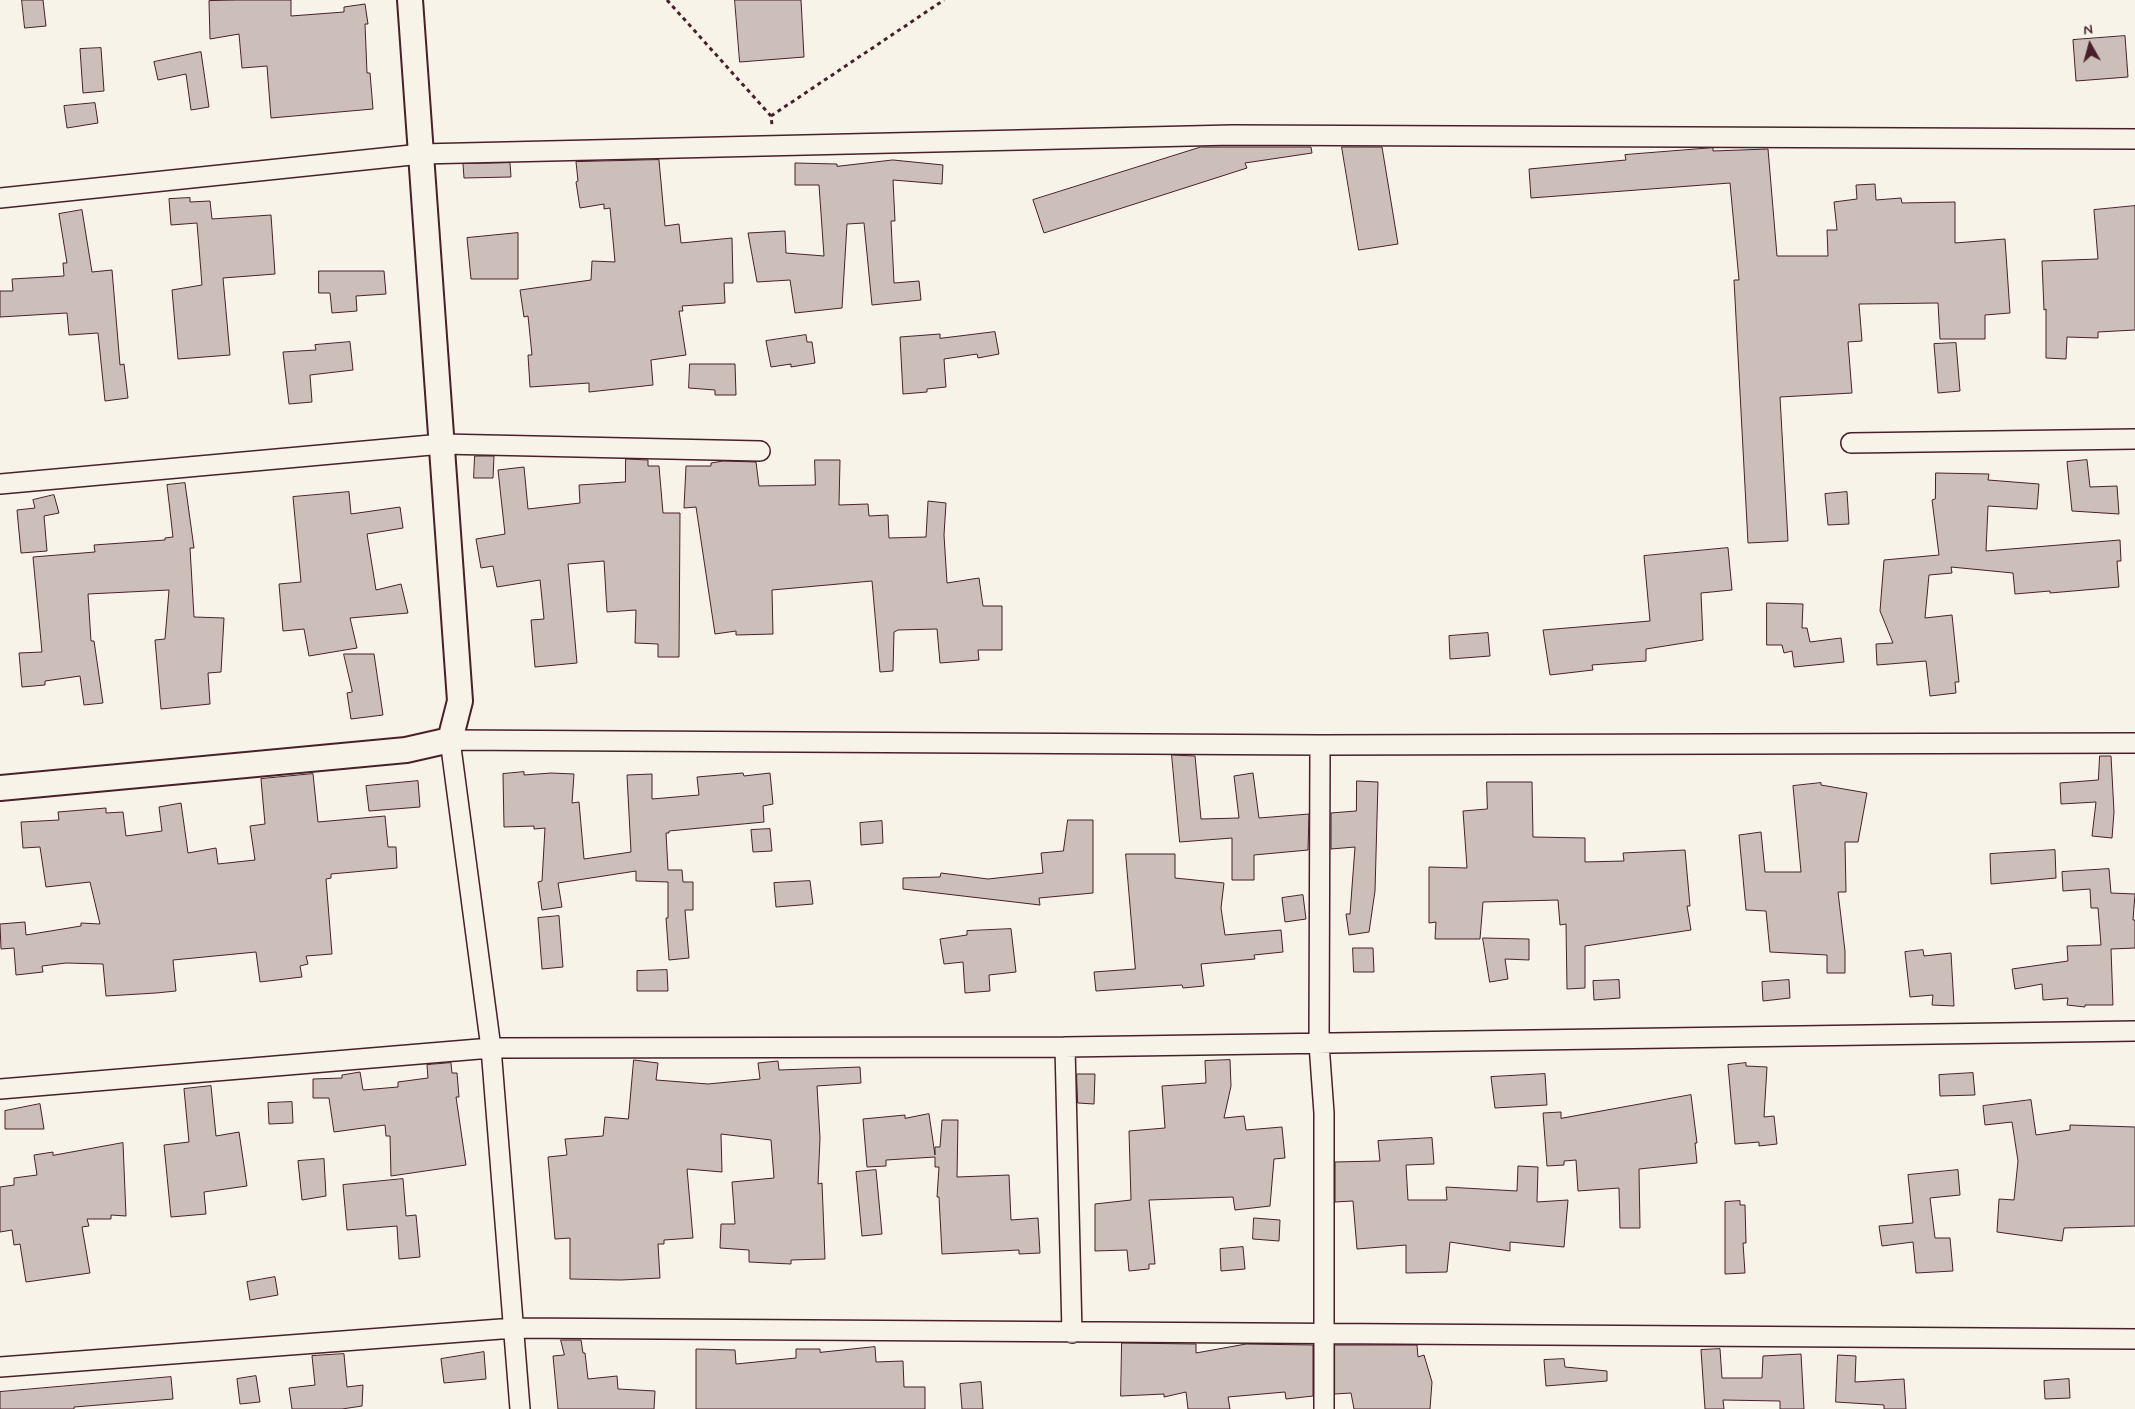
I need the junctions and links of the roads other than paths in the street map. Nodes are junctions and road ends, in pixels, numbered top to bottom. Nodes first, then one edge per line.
1 (410, 0) edge
2 (2135, 138) edge
3 (421, 154) junction
4 (0, 198) edge
5 (2135, 439) edge
6 (1851, 442) dead end
7 (442, 444) junction
8 (760, 451) dead end
9 (0, 484) edge
10 (450, 740) junction
11 (2135, 743) edge
12 (1320, 745) junction
13 (0, 788) edge
14 (2135, 1031) edge
15 (1319, 1044) junction
16 (1065, 1047) junction
17 (491, 1048) junction
18 (0, 1089) edge
19 (514, 1328) junction
20 (1072, 1333) junction
21 (1326, 1335) junction
22 (2135, 1339) edge
23 (0, 1367) edge
24 (520, 1409) edge
25 (1324, 1409) edge

1 - 3 street
2 - 3 street
3 - 4 street
3 - 7 street
5 - 6 street
7 - 8 street
7 - 9 street
7 - 10 street
10 - 12 street
10 - 13 street
10 - 17 street
11 - 12 street
12 - 15 street
14 - 15 street
15 - 16 street
15 - 21 street
16 - 17 street
16 - 20 street
17 - 18 street
17 - 19 street
19 - 20 street
19 - 23 street
19 - 24 street
20 - 21 street
21 - 22 street
21 - 25 street

